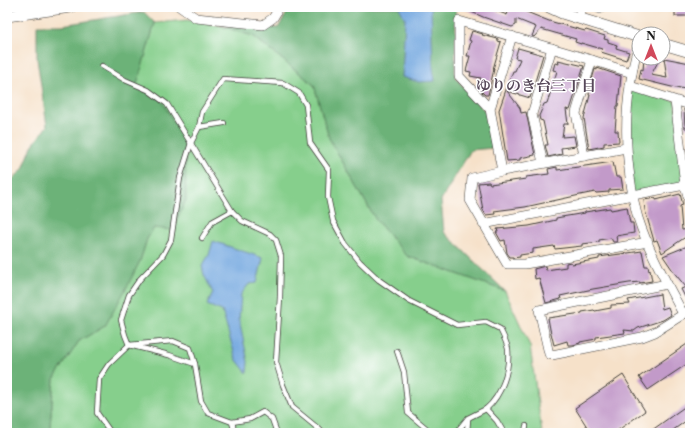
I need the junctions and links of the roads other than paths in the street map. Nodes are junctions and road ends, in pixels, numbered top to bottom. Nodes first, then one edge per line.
1 (72, 7) edge
2 (180, 7) edge
3 (276, 7) edge
4 (549, 7) edge
5 (580, 12) edge
6 (7, 16) edge
7 (631, 33) edge
8 (512, 36) junction
9 (671, 46) edge
10 (552, 48) junction
11 (690, 52) edge
12 (592, 60) junction
13 (102, 66) dead end
14 (634, 66) edge
15 (632, 73) junction
16 (630, 86) junction
17 (676, 101) junction
18 (690, 105) edge
19 (490, 109) junction
20 (224, 123) dead end
21 (199, 127) junction
22 (191, 143) junction
23 (626, 148) junction
24 (584, 156) junction
25 (543, 163) junction
26 (502, 171) junction
27 (688, 185) edge
28 (632, 196) junction
29 (690, 205) edge
30 (232, 211) junction
31 (483, 224) junction
32 (202, 238) dead end
33 (648, 242) junction
34 (667, 284) junction
35 (687, 312) edge
36 (129, 345) junction
37 (397, 351) dead end
38 (195, 364) junction
39 (486, 409) junction
40 (468, 418) junction
41 (232, 422) junction
42 (526, 426) dead end
43 (109, 432) edge
44 (235, 433) edge
45 (277, 433) edge
46 (322, 433) edge
47 (432, 433) edge
48 (456, 433) edge
49 (467, 433) edge
50 (504, 433) edge
51 (525, 433) edge

1 - 6 street
2 - 3 street
4 - 5 street
5 - 7 street
8 - 10 street
8 - 19 street
8 - 19 street
9 - 11 street
10 - 12 street
10 - 25 street
12 - 15 street
12 - 24 street
13 - 22 lane
14 - 15 street
15 - 16 street
16 - 17 street
16 - 23 street
17 - 18 street
17 - 27 street
19 - 26 street
20 - 21 lane
21 - 22 lane
21 - 39 lane
22 - 30 lane
22 - 36 lane
23 - 24 street
23 - 28 street
24 - 25 street
25 - 26 street
26 - 31 street
27 - 28 street
27 - 29 street
28 - 31 street
28 - 33 street
30 - 32 lane
30 - 46 lane
31 - 33 street
33 - 34 street
34 - 35 street
34 - 35 street
36 - 38 lane
36 - 38 lane
36 - 43 lane
37 - 47 lane
38 - 41 lane
39 - 40 lane
39 - 50 lane
40 - 48 lane
40 - 49 lane
41 - 44 lane
41 - 45 lane
42 - 51 lane

